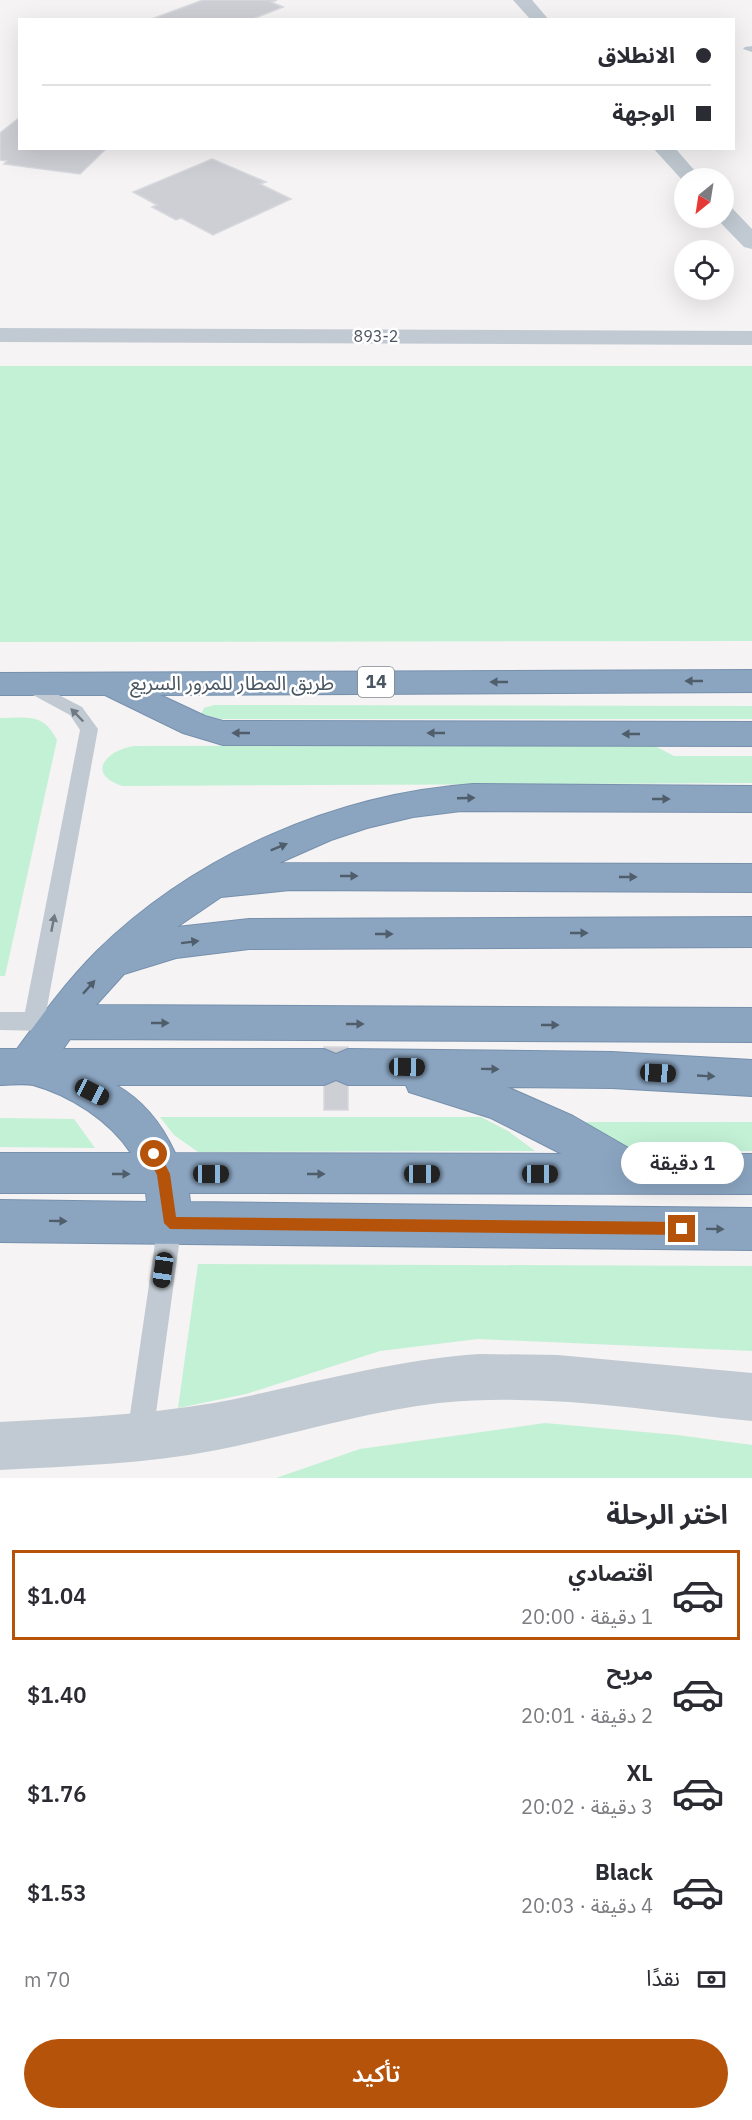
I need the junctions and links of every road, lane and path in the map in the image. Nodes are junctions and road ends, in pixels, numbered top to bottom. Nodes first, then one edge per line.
1 (522, 0) edge
2 (539, 18) edge
3 (665, 150) edge
4 (682, 168) edge
5 (734, 224) edge
6 (752, 243) edge
7 (0, 335) edge
8 (752, 338) edge
9 (752, 681) edge
10 (13, 684) edge
11 (110, 684) junction
12 (752, 734) edge
13 (752, 799) edge
14 (752, 878) edge
15 (207, 885) junction
16 (752, 932) edge
17 (113, 961) junction
18 (0, 1022) edge
19 (47, 1022) junction
20 (752, 1025) edge
21 (14, 1067) edge
22 (345, 1067) junction
23 (752, 1078) edge
24 (0, 1173) edge
25 (164, 1174) junction
26 (634, 1174) junction
27 (752, 1174) edge
28 (0, 1221) edge
29 (170, 1223) junction
30 (752, 1229) edge
31 (752, 1397) edge
32 (140, 1437) junction
33 (0, 1446) edge

1 - 2 street
3 - 4 street
5 - 6 street
7 - 8 street, 893-2
9 -> 11 highway, طريق المطار للمرور السريع / 14
10 - 11 highway, طريق المطار للمرور السريع / 14
19 -> 10 lane
12 -> 11 highway
15 -> 13 highway
15 -> 14 highway
15 - 17 highway
17 -> 16 highway
19 -> 17 highway
18 - 19 lane
19 -> 20 highway
19 - 21 highway
21 - 22 highway
21 - 25 highway
22 -> 23 highway
22 - 26 highway
24 -> 25 highway
25 -> 26 highway
25 - 29 highway
26 - 27 highway
28 -> 29 highway
29 -> 30 highway
29 - 32 lane
31 - 32 street
32 - 33 street

